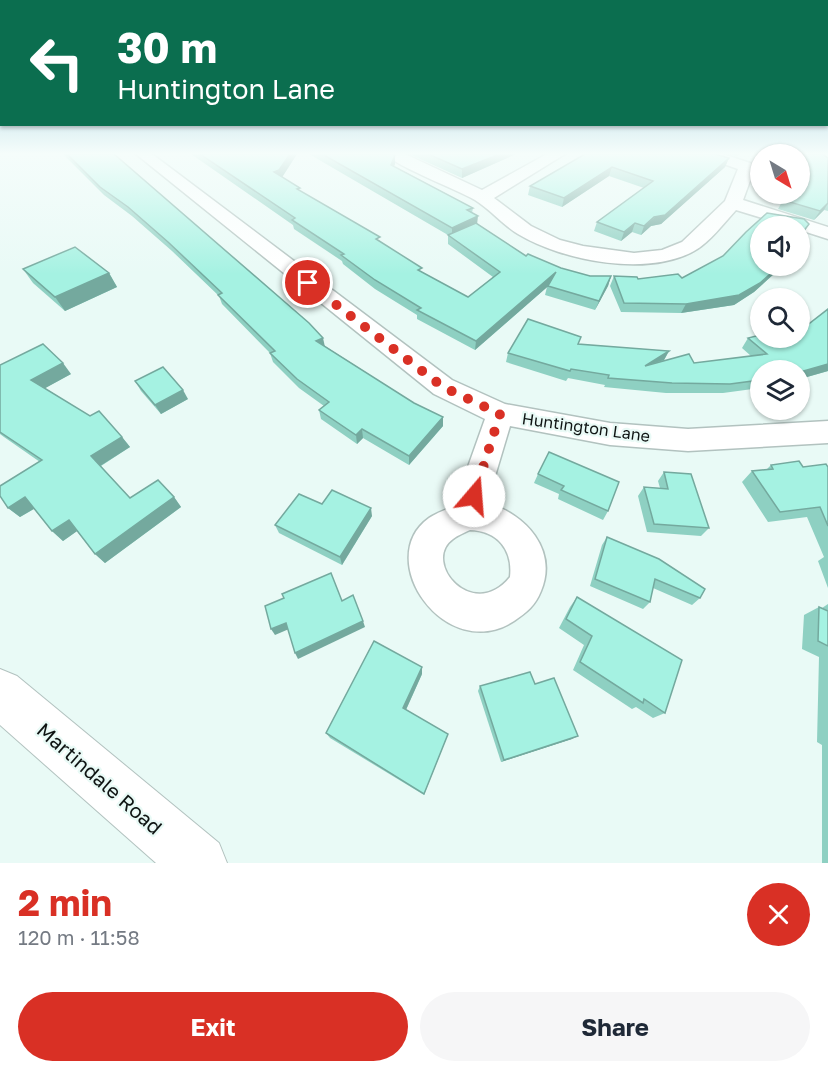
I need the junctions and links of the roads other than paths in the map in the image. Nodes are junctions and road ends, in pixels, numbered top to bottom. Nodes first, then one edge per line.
1 (195, 194) edge
2 (476, 194) edge
3 (487, 194) edge
4 (736, 194) edge
5 (482, 197) junction
6 (733, 203) junction
7 (828, 232) edge
8 (500, 414) junction
9 (827, 434) edge
10 (467, 516) dead end
11 (0, 693) edge
12 (199, 863) edge

1 - 8 street, Huntington Lane
2 - 5 street
3 - 5 street
4 - 6 street
5 - 6 street
6 - 7 street
8 - 9 street, Huntington Lane
8 - 10 street
11 - 12 main road, Martindale Road

